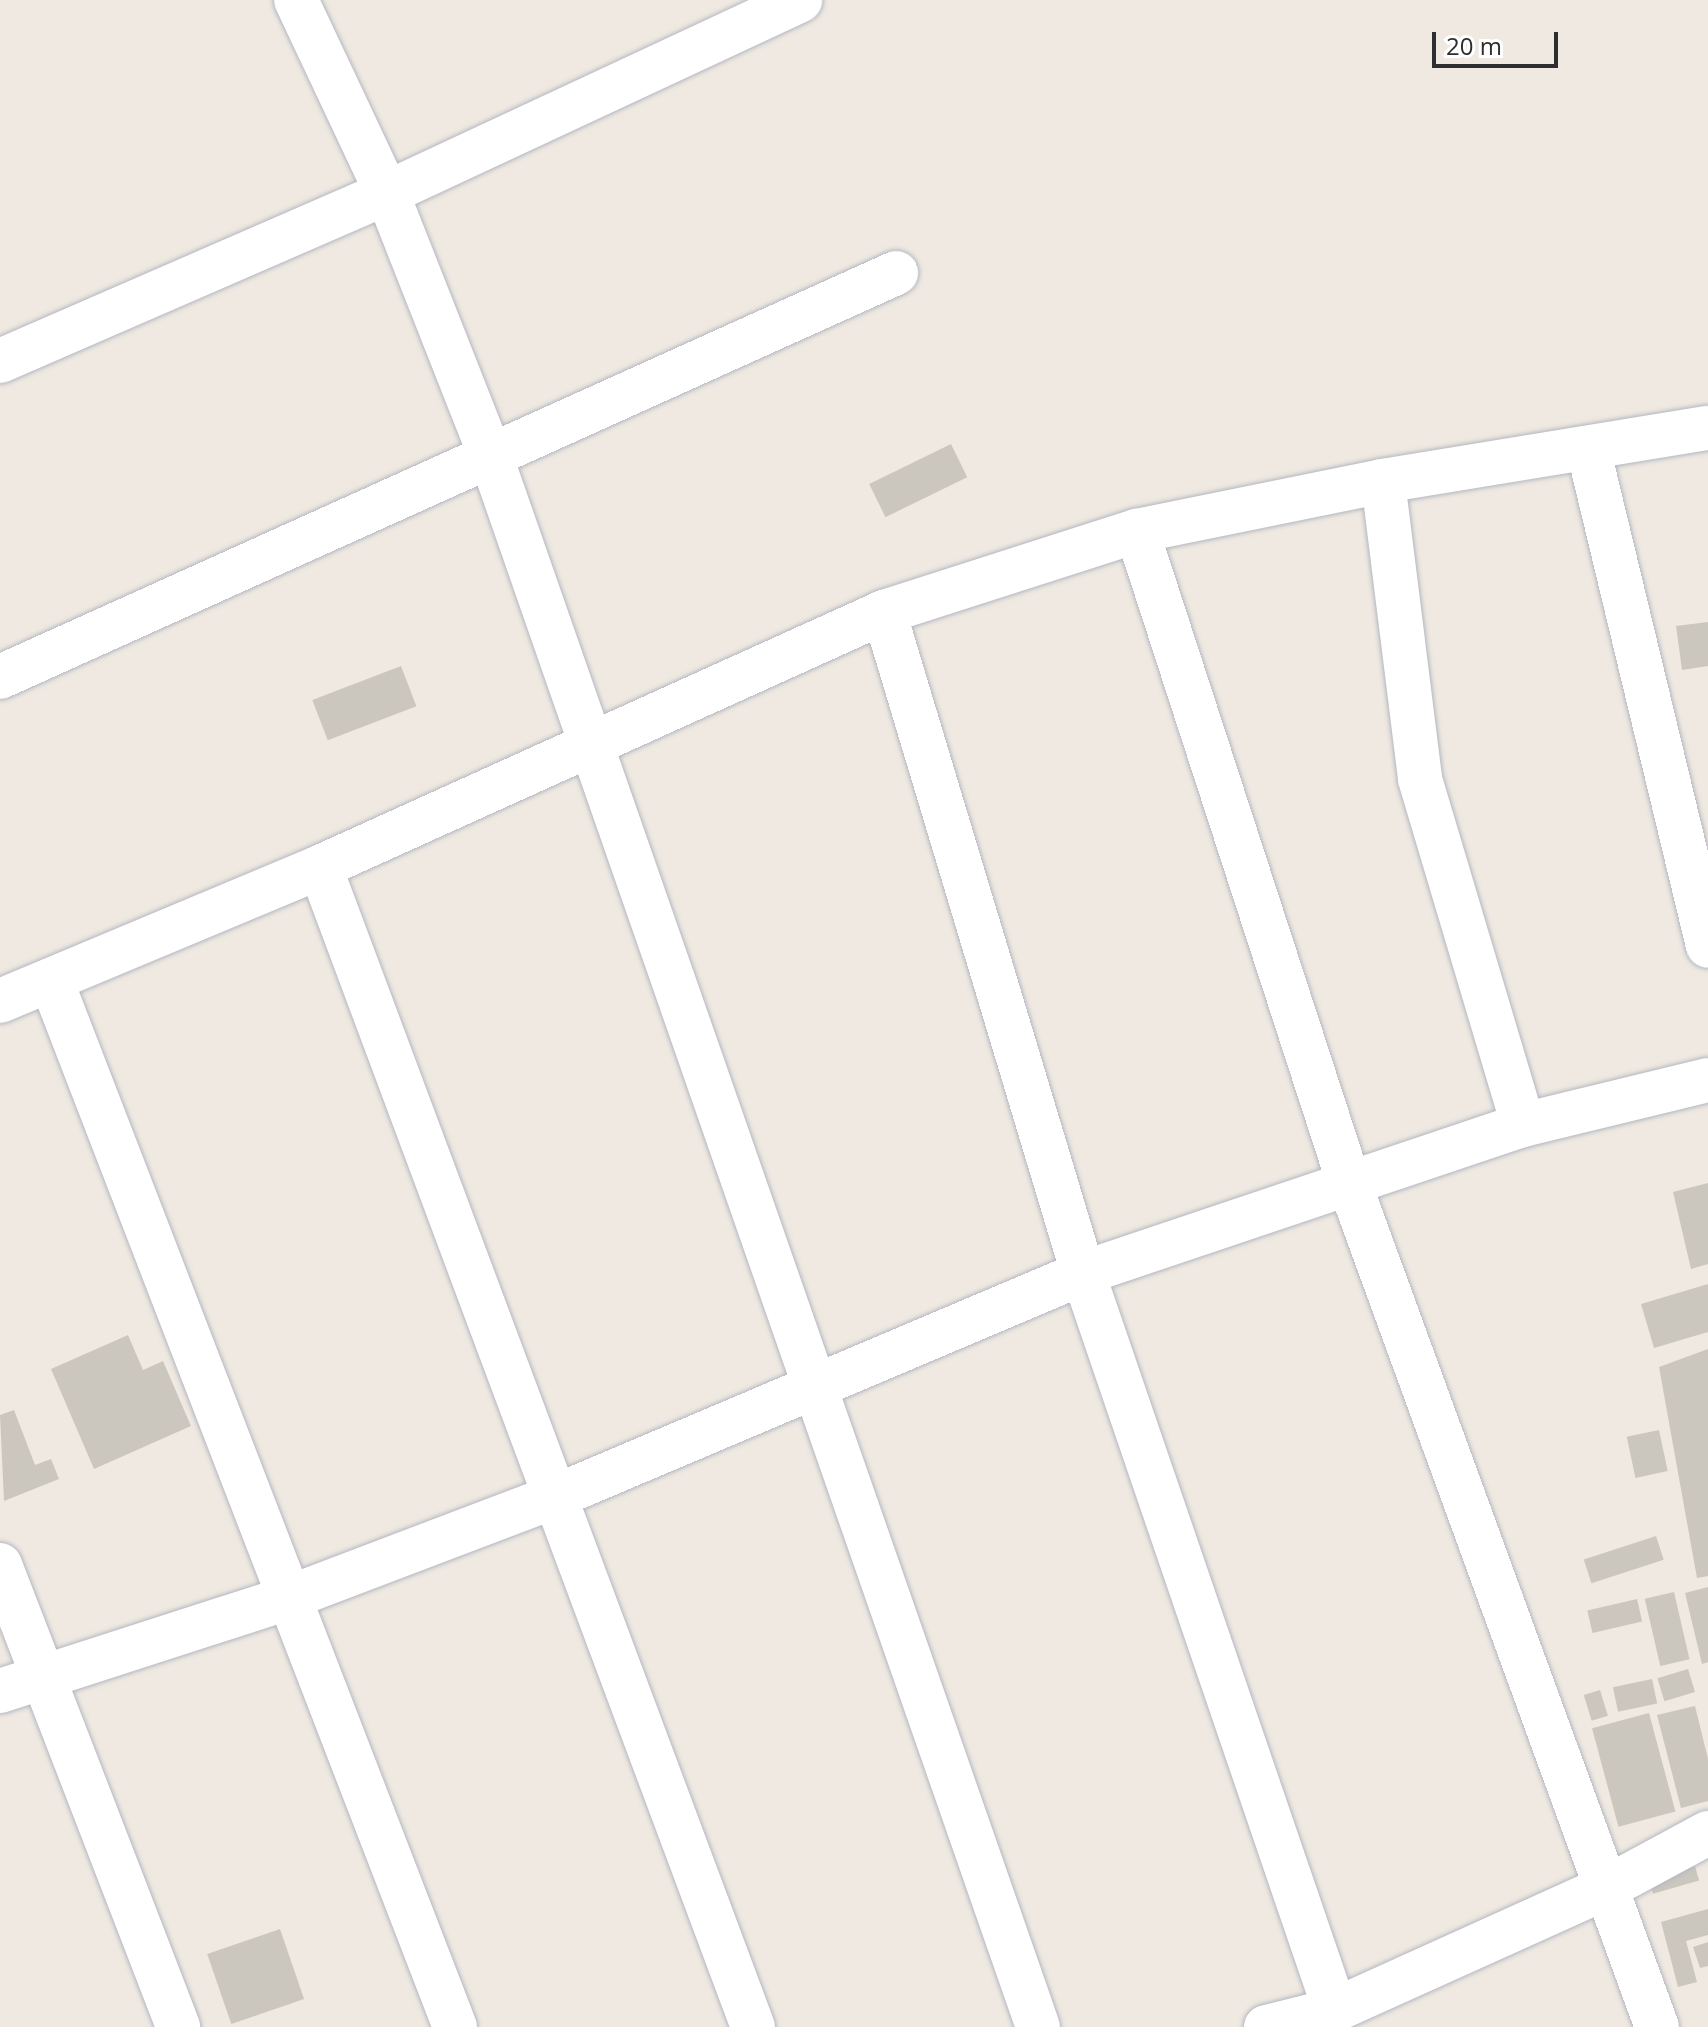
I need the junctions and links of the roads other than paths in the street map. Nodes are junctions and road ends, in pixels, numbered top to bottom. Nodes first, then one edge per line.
1 (296, 0) edge
2 (800, 0) edge
3 (387, 193) junction
4 (896, 273) dead end
5 (0, 361) edge
6 (1708, 428) edge
7 (1588, 448) junction
8 (492, 460) junction
9 (1383, 481) junction
10 (1137, 531) junction
11 (884, 612) junction
12 (0, 677) edge
13 (588, 747) junction
14 (320, 867) junction
15 (1708, 946) edge
16 (51, 980) junction
17 (0, 1001) edge
18 (1708, 1080) edge
19 (1523, 1125) junction
20 (1348, 1180) junction
21 (1083, 1273) junction
22 (811, 1384) junction
23 (559, 1495) junction
24 (0, 1565) edge
25 (285, 1599) junction
26 (44, 1679) junction
27 (0, 1691) edge
28 (1708, 1833) edge
29 (1608, 1887) junction
30 (1335, 2010) junction
31 (178, 2027) edge
32 (455, 2027) edge
33 (753, 2027) edge
34 (1038, 2027) edge
35 (1266, 2027) edge
36 (1657, 2027) edge

1 - 3 street
2 - 3 street
3 - 5 street
3 - 8 street
4 - 8 street
6 - 7 street
7 - 9 street
7 - 15 street
8 - 12 street
8 - 13 street
9 - 10 street
9 - 19 street
10 - 11 street
10 - 20 street
11 - 13 street
11 - 21 street
13 - 14 street
13 - 22 street
14 - 16 street
14 - 23 street
16 - 17 street
16 - 25 street
18 - 19 street
19 - 20 street
20 - 21 street
20 - 29 street
21 - 22 street
21 - 30 street
22 - 23 street
22 - 34 street
23 - 25 street
23 - 33 street
24 - 26 street
25 - 26 street
25 - 32 street
26 - 27 street
26 - 31 street
28 - 29 street
29 - 30 street
29 - 36 street
30 - 35 street

